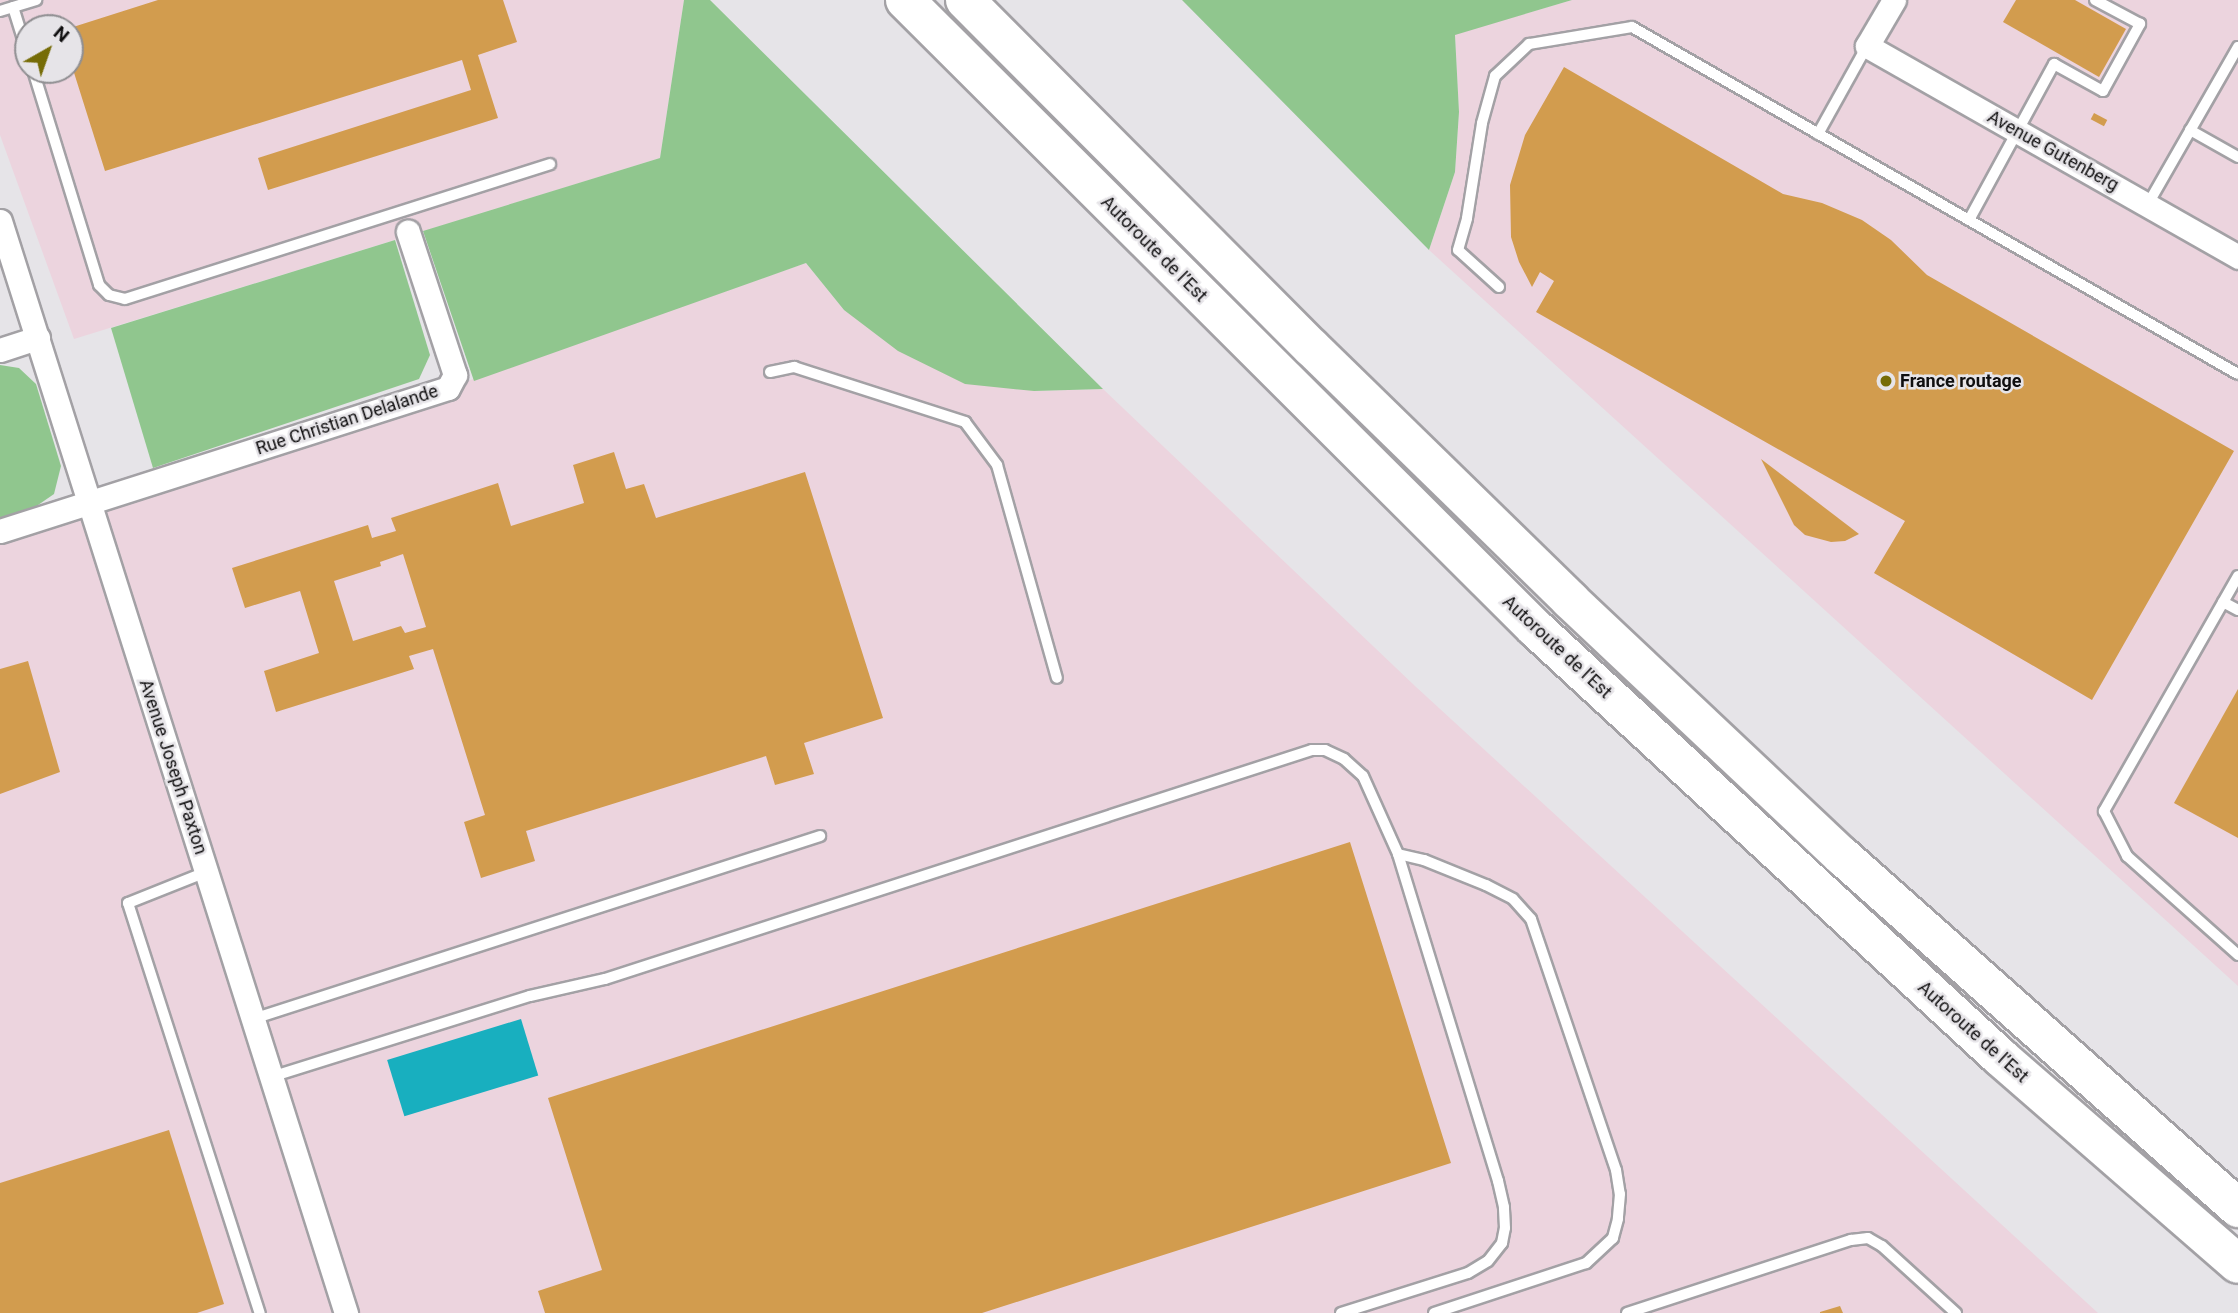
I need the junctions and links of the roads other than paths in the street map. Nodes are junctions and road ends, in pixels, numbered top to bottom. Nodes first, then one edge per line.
1 (36, 0) edge
2 (905, 0) edge
3 (965, 0) edge
4 (1894, 0) edge
5 (2095, 0) edge
6 (13, 7) junction
7 (0, 11) edge
8 (15, 14) edge
9 (1867, 46) junction
10 (2238, 47) edge
11 (37, 84) edge
12 (2190, 130) junction
13 (2018, 131) junction
14 (1818, 134) junction
15 (2238, 157) edge
16 (550, 164) dead end
17 (2148, 204) junction
18 (1969, 220) junction
19 (0, 221) edge
20 (405, 222) junction
21 (2238, 257) edge
22 (1499, 287) dead end
23 (38, 338) junction
24 (0, 350) edge
25 (769, 372) dead end
26 (2238, 374) edge
27 (88, 502) junction
28 (0, 531) edge
29 (2238, 576) edge
30 (2223, 602) junction
31 (2238, 610) edge
32 (1057, 678) dead end
33 (820, 836) dead end
34 (1398, 854) junction
35 (206, 872) junction
36 (2238, 955) edge
37 (253, 1019) junction
38 (271, 1077) junction
39 (2238, 1208) edge
40 (2238, 1264) edge
41 (260, 1313) edge
42 (346, 1313) edge
43 (1341, 1313) edge
44 (1434, 1313) edge
45 (1627, 1313) edge
46 (1956, 1313) edge

1 - 6 lane
2 - 40 highway, Autoroute de l’Est
3 - 39 highway
4 - 9 street
5 - 13 lane
6 - 7 lane
6 - 8 lane
9 - 13 street, Avenue Gutenberg
9 - 14 lane
10 - 12 lane
11 - 20 lane
12 - 15 lane
12 - 17 lane
13 - 17 street, Avenue Gutenberg
13 - 18 lane
14 - 18 lane
14 - 22 lane
16 - 20 lane
17 - 21 street, Avenue Gutenberg
18 - 26 lane
19 - 23 street, Avenue Joseph Paxton
20 - 27 street, Rue Christian Delalande
23 - 24 street
23 - 27 street, Avenue Joseph Paxton
25 - 32 lane
27 - 28 street, Rue Christian Delalande
27 - 35 street, Avenue Joseph Paxton
29 - 30 lane
30 - 31 lane
30 - 36 lane
33 - 37 lane
34 - 38 lane
34 - 43 lane
34 - 44 lane
35 - 37 street, Avenue Joseph Paxton
35 - 41 lane
37 - 38 street, Avenue Joseph Paxton
38 - 42 street, Avenue Joseph Paxton
45 - 46 lane

